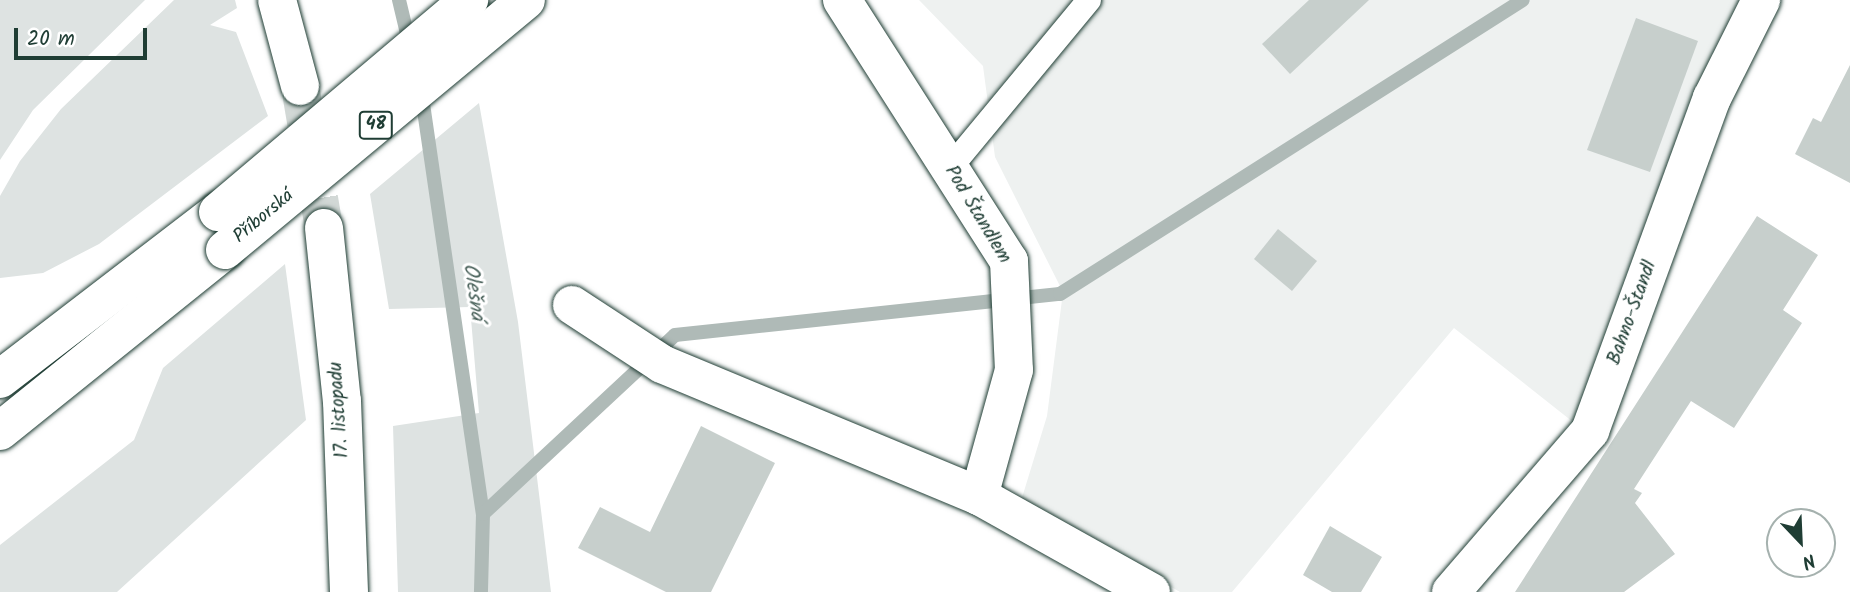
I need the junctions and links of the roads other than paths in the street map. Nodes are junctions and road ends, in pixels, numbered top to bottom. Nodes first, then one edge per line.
1 (277, 0) edge
2 (469, 0) edge
3 (526, 0) edge
4 (842, 0) edge
5 (1089, 0) edge
6 (1761, 0) edge
7 (300, 86) tunnel mouth
8 (950, 169) junction
9 (324, 228) tunnel mouth
10 (572, 305) dead end
11 (0, 379) edge
12 (0, 431) edge
13 (979, 496) junction
14 (349, 592) edge
15 (1151, 592) edge
16 (1451, 592) edge

1 - 7 street
2 - 11 street, Příborská / 48, bridge
3 - 12 street, Příborská / 48, bridge
4 - 8 street, Pod Štandlem
5 - 8 lane
6 - 16 street, Bahno-Štandl
8 - 13 street, Pod Štandlem
9 - 14 street, 17. listopadu
10 - 13 street
13 - 15 street

